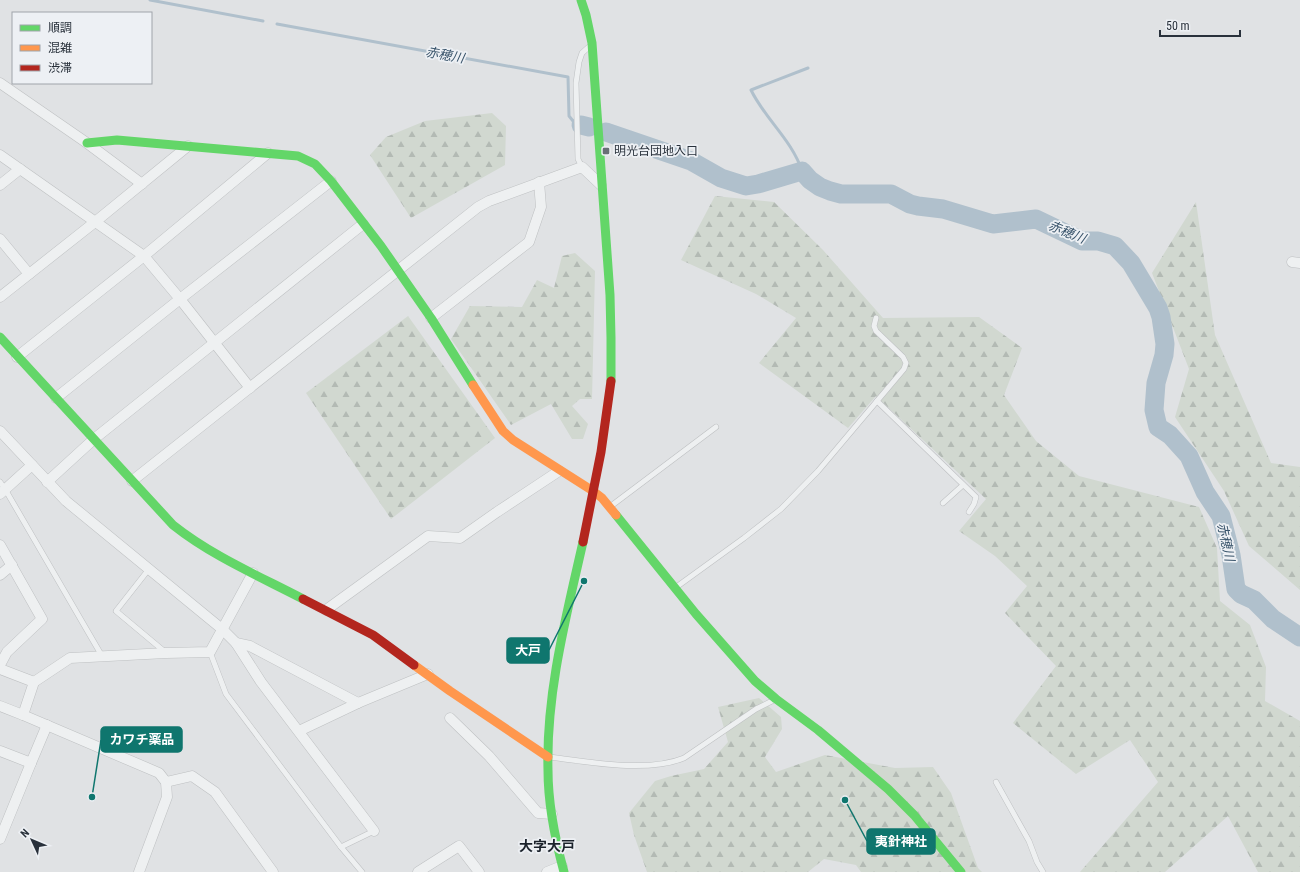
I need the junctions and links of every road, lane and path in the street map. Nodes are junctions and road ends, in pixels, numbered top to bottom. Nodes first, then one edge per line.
1 (581, 0) edge
2 (592, 43) junction
3 (0, 83) edge
4 (87, 143) junction
5 (188, 146) junction
6 (268, 153) junction
7 (0, 155) edge
8 (582, 167) junction
9 (20, 169) junction
10 (331, 181) junction
11 (539, 182) junction
12 (142, 184) junction
13 (0, 185) edge
14 (601, 185) junction
15 (96, 222) junction
16 (364, 224) junction
17 (0, 239) edge
18 (144, 256) junction
19 (398, 269) junction
20 (29, 274) junction
21 (0, 297) edge
22 (180, 299) junction
23 (431, 318) junction
24 (876, 318) dead end
25 (0, 337) edge
26 (214, 342) junction
27 (17, 357) junction
28 (250, 388) junction
29 (56, 398) junction
30 (877, 401) junction
31 (716, 427) dead end
32 (0, 431) edge
33 (94, 439) junction
34 (32, 465) junction
35 (559, 471) junction
36 (132, 481) junction
37 (47, 482) junction
38 (963, 485) junction
39 (2, 488) edge
40 (593, 491) junction
41 (943, 503) dead end
42 (610, 507) junction
43 (969, 512) dead end
44 (0, 545) edge
45 (12, 565) junction
46 (149, 569) junction
47 (252, 573) junction
48 (0, 575) edge
49 (674, 588) junction
50 (326, 610) junction
51 (222, 629) junction
52 (236, 643) junction
53 (210, 652) junction
54 (166, 653) junction
55 (102, 656) junction
56 (0, 666) edge
57 (0, 669) edge
58 (428, 674) junction
59 (34, 682) junction
60 (776, 699) junction
61 (358, 704) junction
62 (0, 706) edge
63 (23, 715) junction
64 (450, 718) dead end
65 (47, 726) junction
66 (299, 731) junction
67 (0, 751) edge
68 (548, 757) junction
69 (31, 763) junction
70 (166, 782) junction
71 (996, 782) dead end
72 (552, 814) junction
73 (4, 816) edge
74 (374, 832) joint
75 (0, 840) edge
76 (341, 847) junction
77 (563, 869) edge
78 (139, 872) edge
79 (273, 872) edge
80 (362, 872) edge
81 (418, 872) edge
82 (479, 872) edge
83 (546, 872) edge
84 (961, 872) edge
85 (1043, 872) edge

1 - 2 street
2 - 8 lane
2 - 14 street
3 - 4 street
4 - 5 street
4 - 12 street
5 - 6 street
5 - 12 street
6 - 10 street
6 - 18 street
7 - 9 street
8 - 11 street
8 - 14 street
9 - 13 street
9 - 15 street
10 - 16 street
10 - 22 street
11 - 19 street
11 - 23 street
12 - 15 street
14 - 40 street
15 - 18 street
15 - 20 street
16 - 19 street
16 - 26 street
17 - 20 street
18 - 22 street
18 - 27 street
19 - 23 street
19 - 28 street
20 - 21 street
22 - 26 street
22 - 29 street
23 - 35 street
24 - 30 lane
25 - 27 street
26 - 28 street
26 - 33 street
27 - 29 street
28 - 36 street
29 - 33 street
30 - 38 lane
30 - 49 lane
31 - 42 lane
32 - 34 street
33 - 36 street
33 - 37 street
34 - 37 street
34 - 39 street
35 - 40 street
35 - 50 street
36 - 47 street
37 - 46 street
38 - 41 lane
38 - 43 lane
39 - 55 lane
40 - 42 street
40 - 68 street
42 - 49 street
44 - 45 street
45 - 48 street
45 - 56 street
46 - 51 street
46 - 54 lane
47 - 50 street
47 - 51 street
49 - 60 street
50 - 58 street
51 - 52 street
51 - 53 street
52 - 61 street
52 - 66 street
53 - 54 street
53 - 76 lane
54 - 55 street
55 - 59 street
57 - 59 street
58 - 61 street
58 - 68 street
59 - 63 street
60 - 68 lane
60 - 84 street
61 - 66 street
62 - 63 street
63 - 65 street
64 - 72 street
65 - 69 street
65 - 70 street
66 - 74 street
67 - 69 street
68 - 72 street
69 - 73 street
70 - 78 street
70 - 79 street
71 - 85 lane
72 - 77 street
73 - 75 street
74 - 76 lane
76 - 80 lane
77 - 83 street
81 - 82 street

